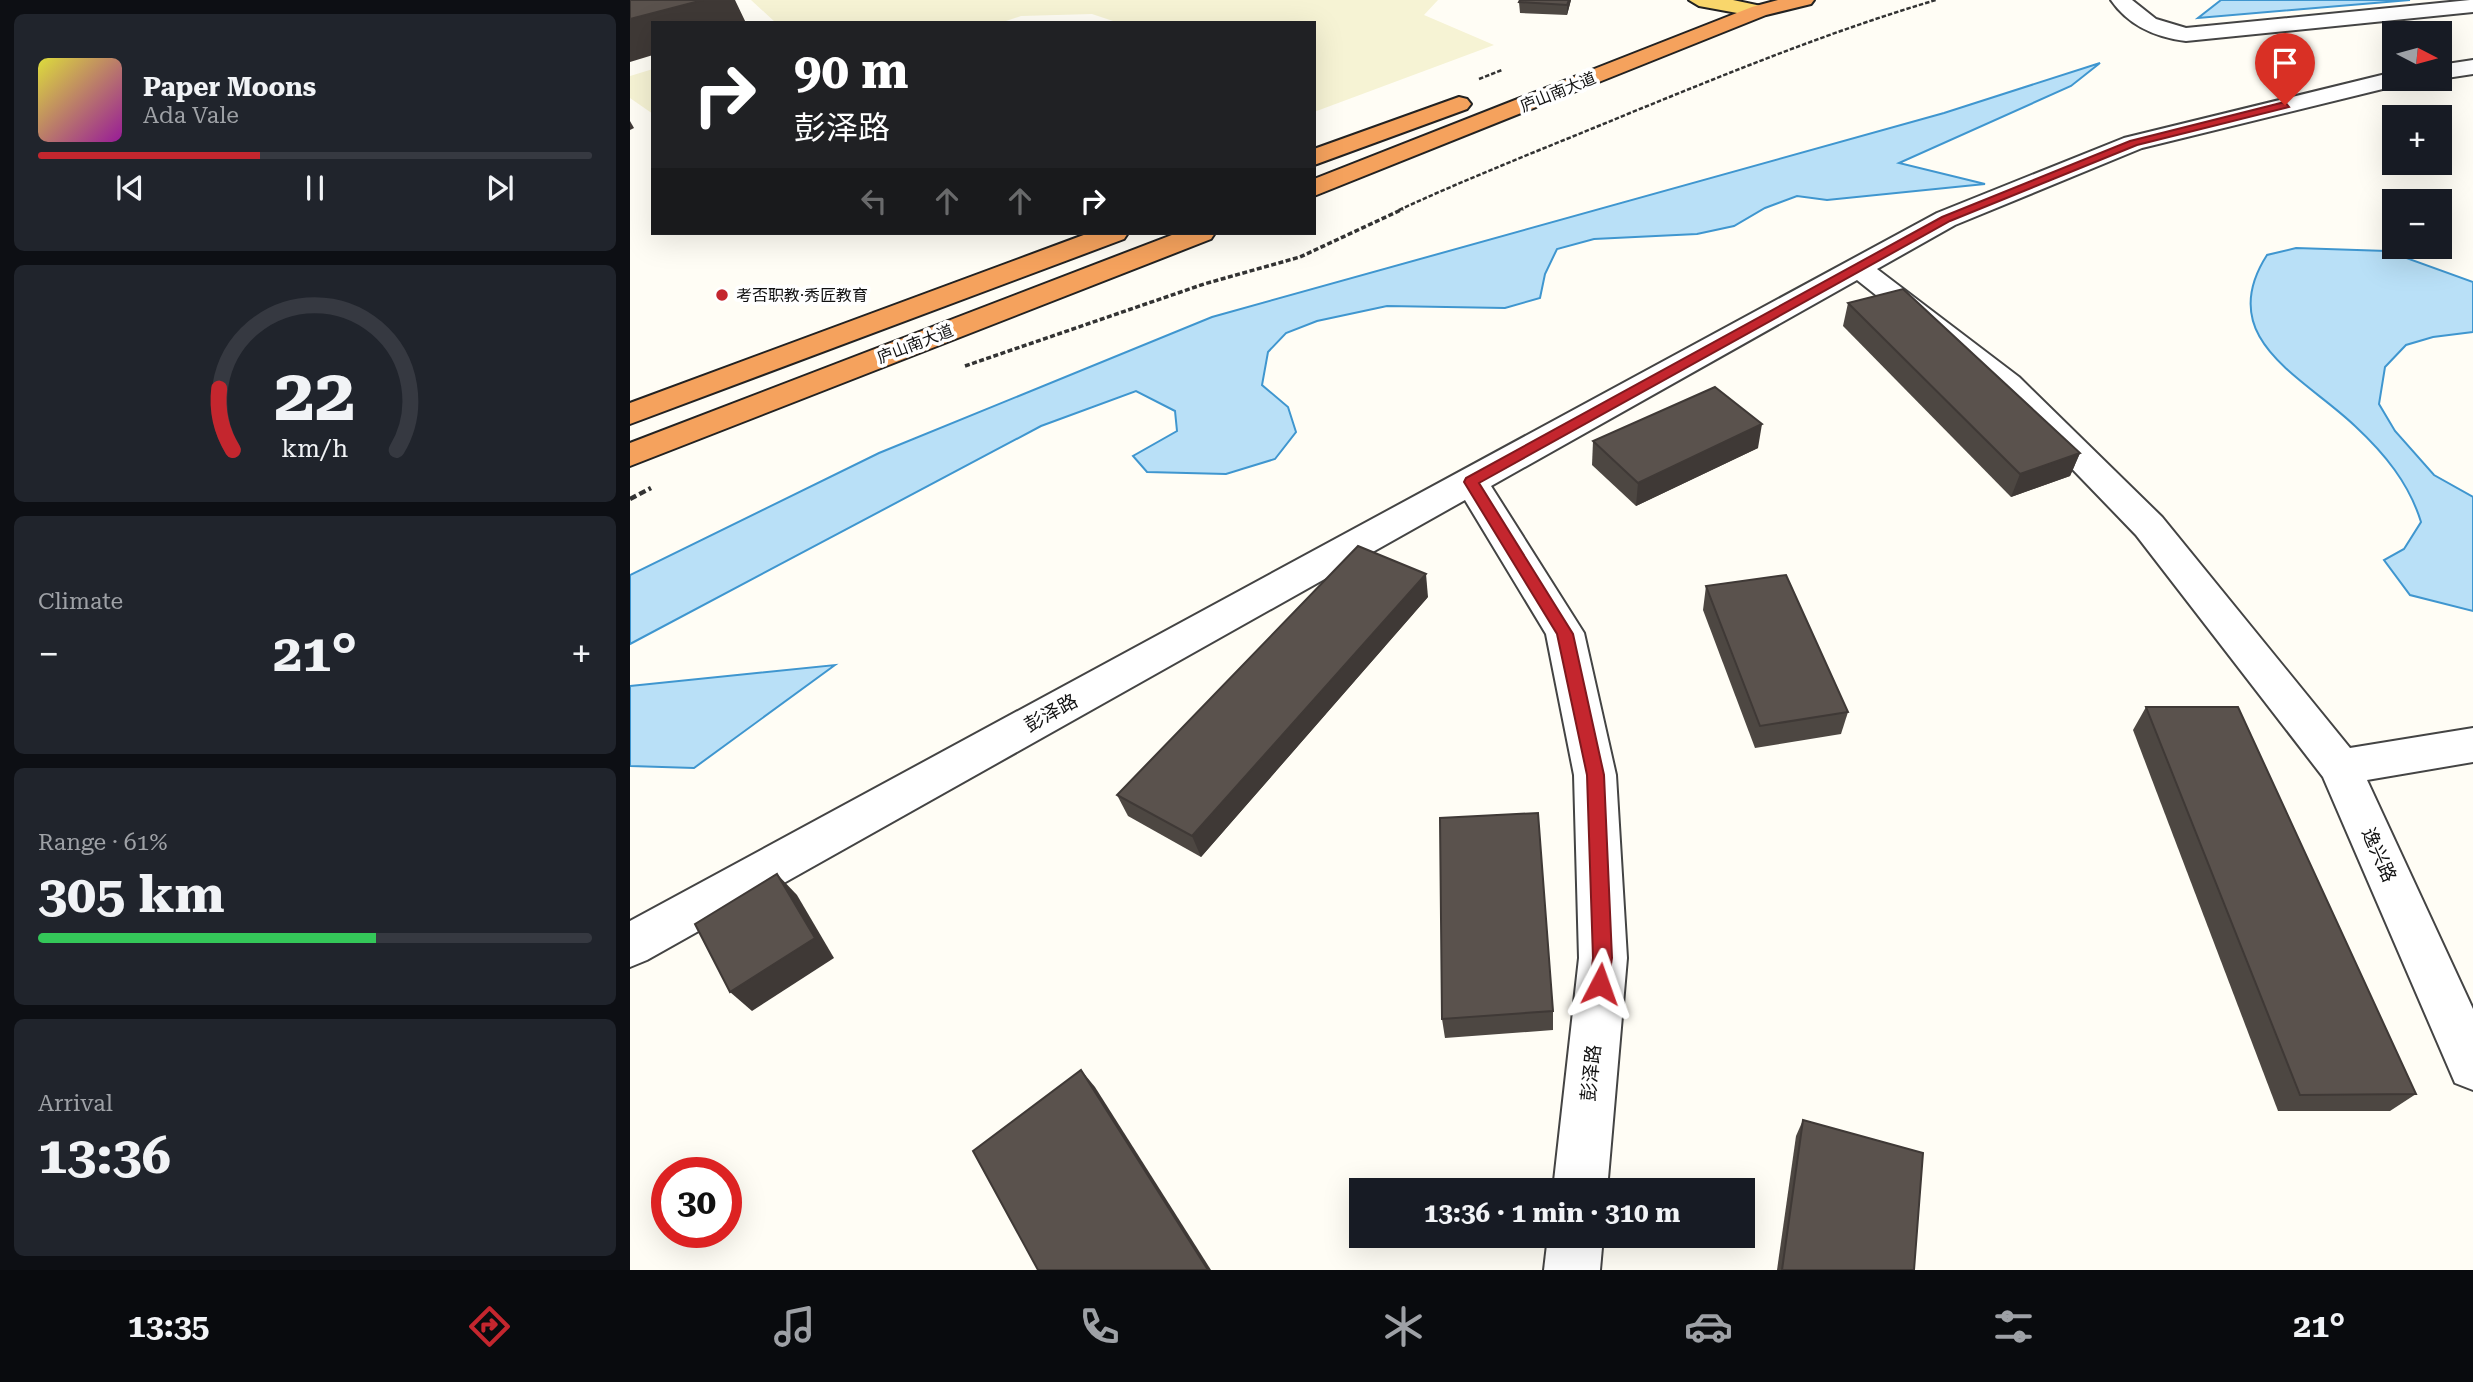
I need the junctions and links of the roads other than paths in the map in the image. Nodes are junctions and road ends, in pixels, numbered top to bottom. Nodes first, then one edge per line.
1 (1699, 0) edge
2 (1804, 0) edge
3 (2121, 0) edge
4 (1741, 5) edge
5 (2473, 6) edge
6 (1558, 67) dead end
7 (2473, 67) edge
8 (2452, 70) edge
9 (2382, 82) edge
10 (1481, 96) dead end
11 (1316, 157) edge
12 (1316, 187) edge
13 (1109, 235) edge
14 (1196, 235) edge
15 (1860, 268) junction
16 (630, 414) edge
17 (630, 455) edge
18 (1471, 482) junction
19 (2473, 745) edge
20 (2340, 767) junction
21 (630, 945) edge
22 (2473, 1066) edge
23 (1581, 1178) edge
24 (1575, 1248) edge
25 (1572, 1270) edge

1 - 4 main road
2 - 4 highway, 庐山南大道
3 - 5 street
4 - 6 highway, 庐山南大道
4 - 12 highway, 庐山南大道
7 - 8 street
9 - 15 street, 彭泽路
10 - 11 highway
13 - 16 highway, 庐山南大道
14 - 17 highway, 庐山南大道
15 - 18 street, 彭泽路
15 - 20 street, 逸兴路
18 - 21 street, 彭泽路
18 - 23 street, 彭泽路
19 - 20 street
20 - 22 street, 逸兴路
24 - 25 street

